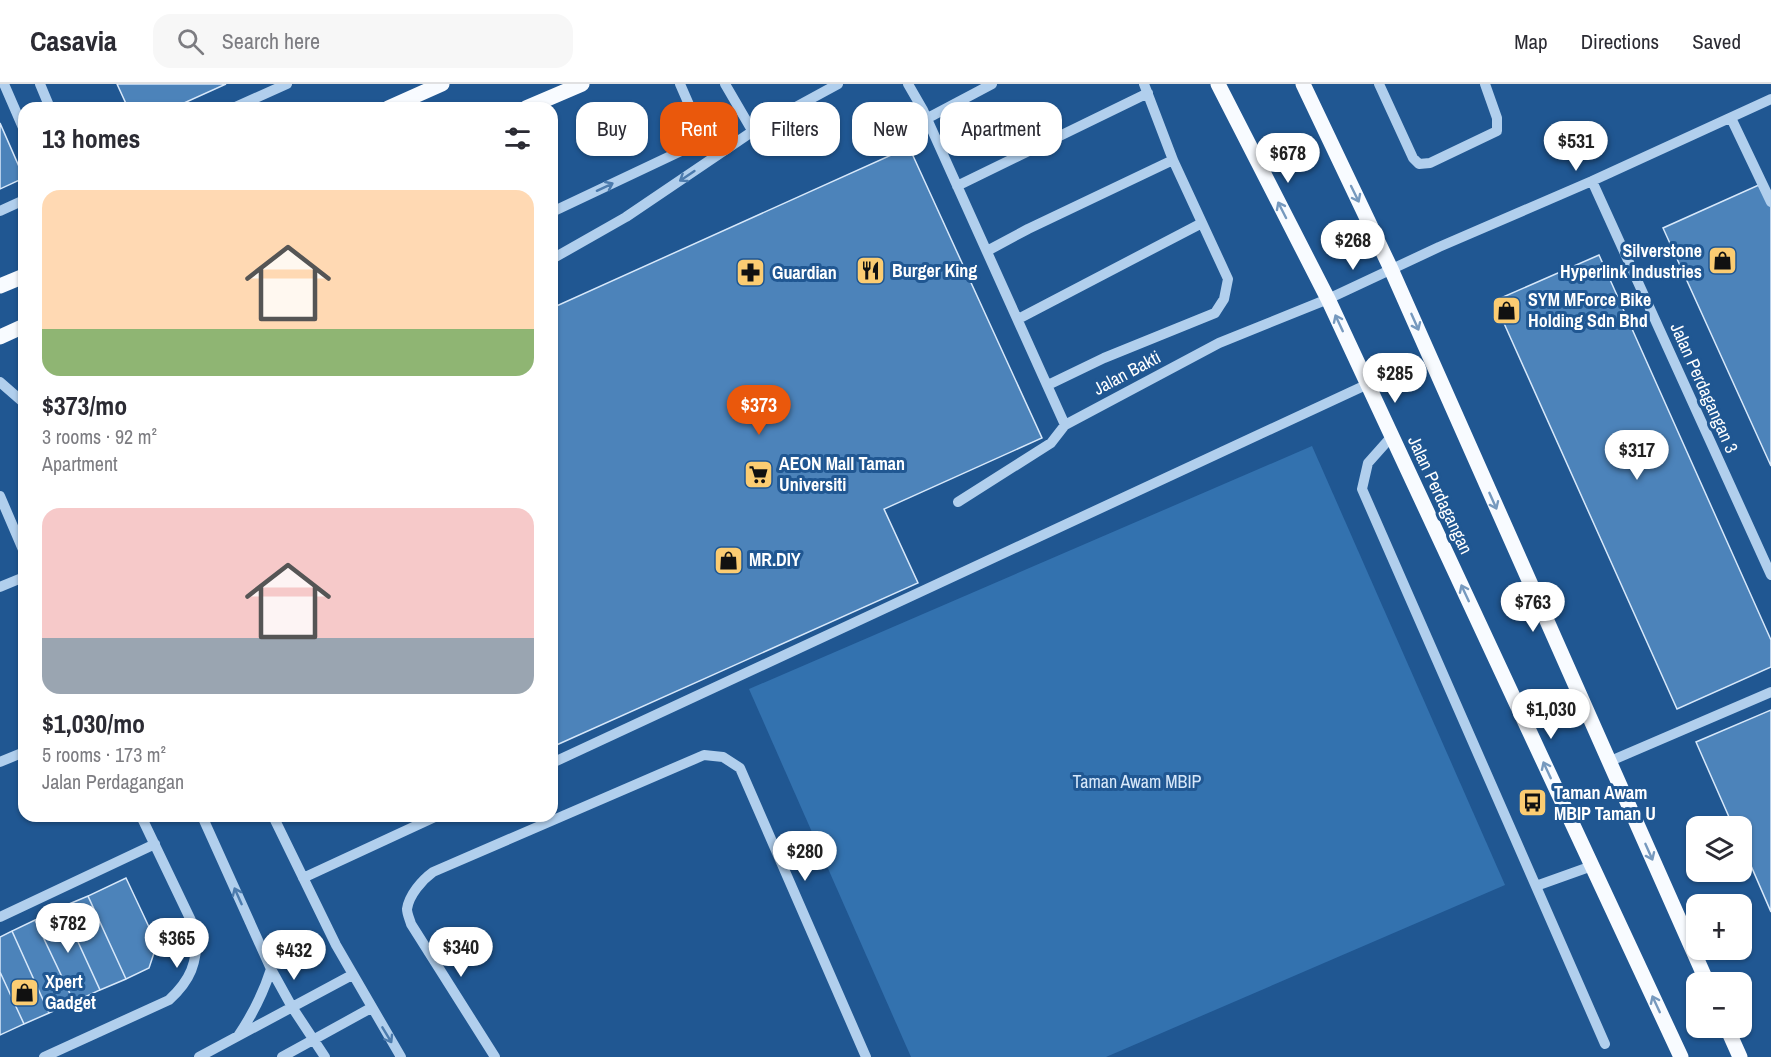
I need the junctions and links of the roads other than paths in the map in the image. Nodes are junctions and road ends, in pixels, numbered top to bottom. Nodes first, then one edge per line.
1 (4, 84) edge
2 (40, 84) edge
3 (286, 84) edge
4 (442, 84) edge
5 (582, 84) edge
6 (680, 84) edge
7 (725, 84) edge
8 (838, 84) edge
9 (908, 84) edge
10 (992, 84) edge
11 (1218, 84) edge
12 (1303, 84) edge
13 (1380, 84) edge
14 (1485, 84) edge
15 (1146, 89) edge
16 (1771, 99) edge
17 (48, 102) edge
18 (246, 102) edge
19 (402, 102) edge
20 (540, 102) edge
21 (806, 102) edge
22 (917, 102) edge
23 (18, 116) edge
24 (928, 118) edge
25 (1731, 118) junction
26 (928, 123) edge
27 (750, 127) edge
28 (750, 134) edge
29 (1173, 160) junction
30 (1592, 181) junction
31 (957, 186) junction
32 (18, 202) edge
33 (1771, 202) edge
34 (558, 209) edge
35 (0, 210) edge
36 (1202, 224) junction
37 (987, 251) junction
38 (558, 256) edge
39 (1391, 269) junction
40 (18, 278) edge
41 (0, 286) edge
42 (1328, 299) junction
43 (1018, 319) junction
44 (18, 329) edge
45 (0, 337) edge
46 (0, 382) edge
47 (1368, 384) junction
48 (1047, 385) junction
49 (18, 398) edge
50 (1065, 425) junction
51 (1392, 436) junction
52 (0, 496) edge
53 (958, 502) dead end
54 (18, 538) edge
55 (1771, 575) edge
56 (18, 580) edge
57 (0, 587) edge
58 (1771, 692) edge
59 (18, 754) edge
60 (558, 760) edge
61 (0, 762) edge
62 (1608, 762) junction
63 (558, 818) edge
64 (144, 822) edge
65 (205, 822) edge
66 (276, 822) edge
67 (424, 822) edge
68 (549, 822) edge
69 (155, 844) junction
70 (1592, 866) junction
71 (303, 878) junction
72 (1536, 886) junction
73 (0, 917) edge
74 (270, 969) junction
75 (1702, 972) edge
76 (352, 975) junction
77 (292, 1007) junction
78 (371, 1008) junction
79 (238, 1037) junction
80 (1731, 1038) edge
81 (314, 1040) junction
82 (1605, 1044) dead end
83 (44, 1057) edge
84 (199, 1057) edge
85 (282, 1057) edge
86 (325, 1057) edge
87 (401, 1057) edge
88 (495, 1057) edge
89 (866, 1057) edge
90 (1681, 1057) edge
91 (1740, 1057) edge

1 - 23 street
2 - 17 street
3 - 18 street
4 - 19 main road
5 - 20 main road
34 -> 6 street
7 - 27 street
8 - 21 street
9 - 22 street
10 - 24 street
42 -> 11 main road, Jalan Perdagangan
12 -> 39 main road
13 - 14 street
15 - 29 street
15 - 31 street
16 - 25 street, Jalan Bakti
25 - 30 street, Jalan Bakti
25 - 33 street
26 - 31 street
28 -> 38 street
29 - 36 street
29 - 37 street
30 - 39 street, Jalan Bakti
30 - 55 street, Jalan Perdagangan 3
31 - 37 street
32 - 35 street
36 - 43 street
36 - 48 street
37 - 43 street
39 - 42 street, Jalan Bakti
39 -> 62 main road
40 - 41 main road
47 -> 42 main road, Jalan Perdagangan
42 - 50 street, Jalan Bakti
43 - 48 street
44 - 45 main road
46 - 49 street
47 - 51 main road, Jalan Perdagangan
47 - 60 street
48 - 50 street
50 - 53 street, Jalan Bakti
70 -> 51 main road, Jalan Perdagangan
51 - 72 street
52 - 54 street
56 - 57 street
58 - 62 street
59 - 61 street
62 -> 75 main road
63 - 89 street
64 - 69 street
74 -> 65 street
66 - 71 street
67 - 71 street
68 - 88 street
69 - 73 street
69 - 83 street
70 - 72 street
90 -> 70 main road, Jalan Perdagangan
71 - 76 street
72 - 82 street
74 - 77 street
74 - 79 street
76 - 77 street
76 - 78 street
77 - 79 street
77 - 81 street
78 - 81 street
78 -> 87 street
79 - 84 street
80 - 91 main road
81 - 85 street
81 - 86 street

